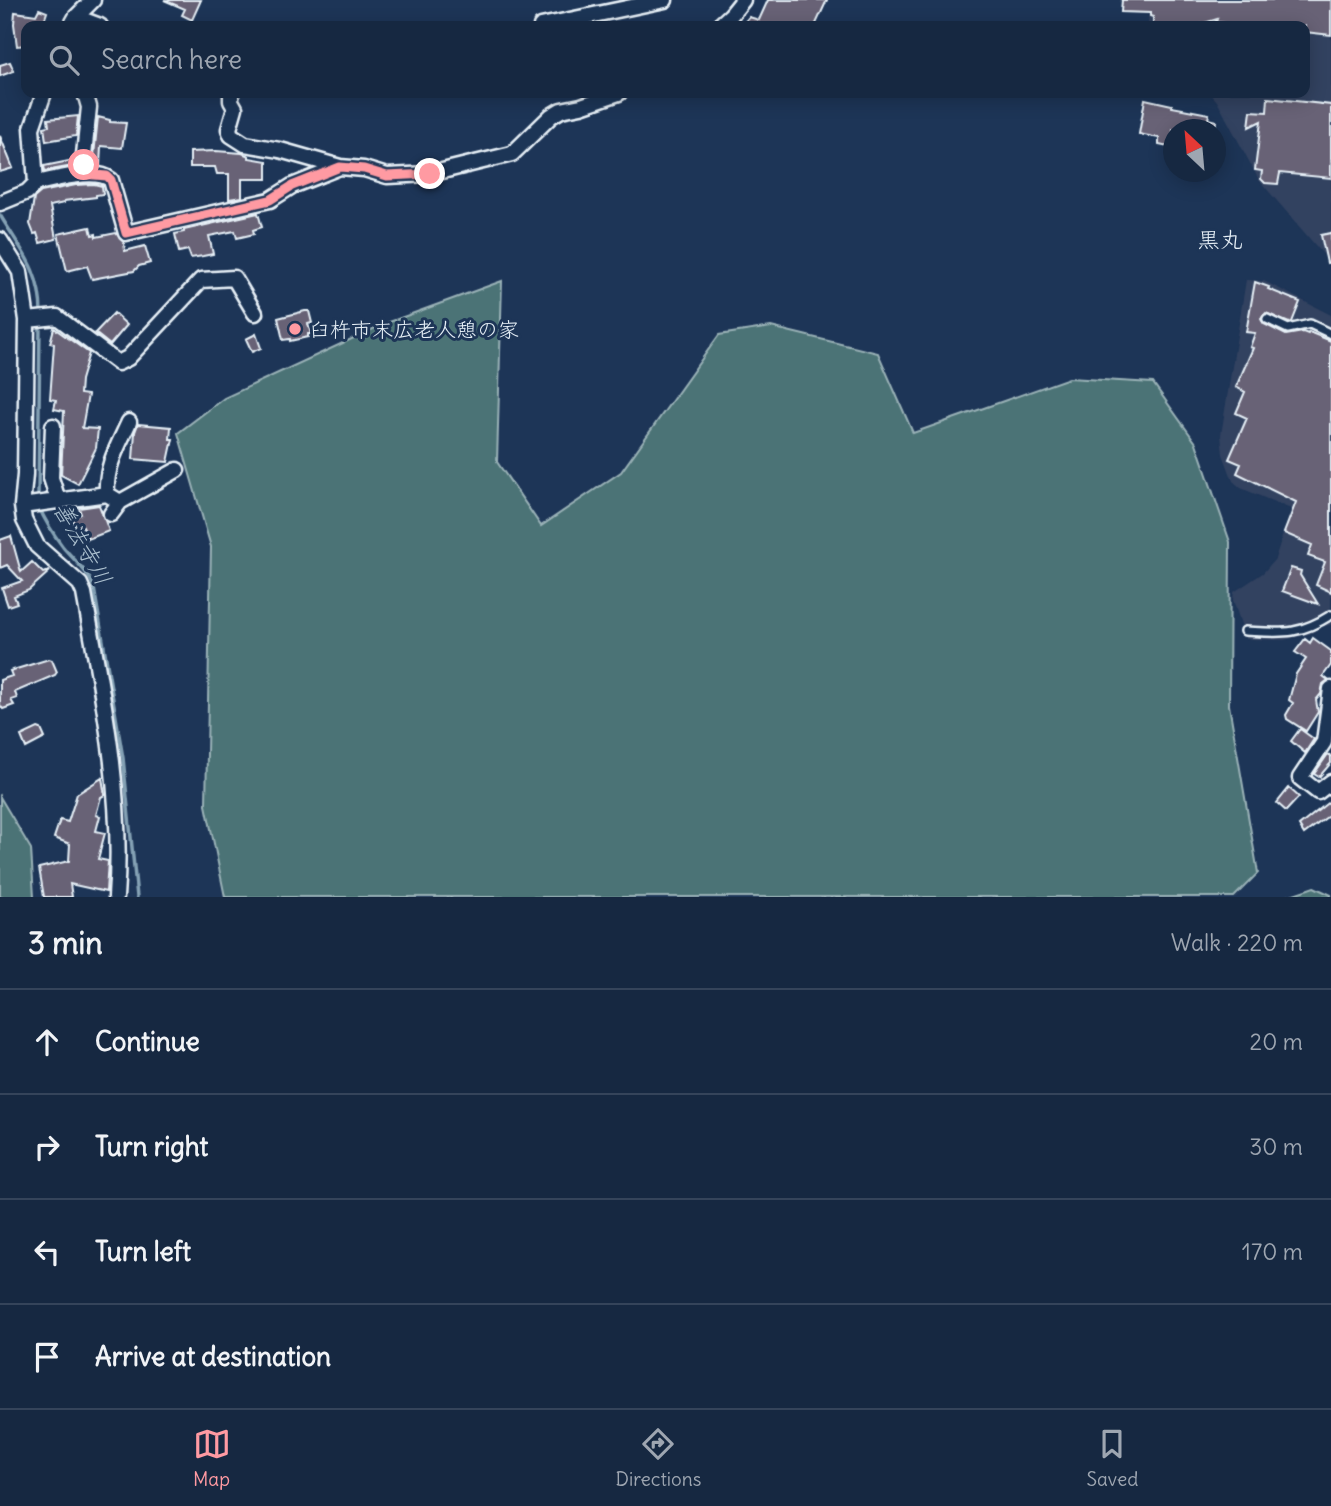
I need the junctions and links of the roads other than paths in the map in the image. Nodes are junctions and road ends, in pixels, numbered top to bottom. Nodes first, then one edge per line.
1 (93, 0) edge
2 (665, 0) edge
3 (743, 0) edge
4 (75, 21) edge
5 (565, 21) edge
6 (724, 21) edge
7 (42, 98) edge
8 (86, 98) edge
9 (229, 98) edge
10 (604, 98) edge
11 (340, 167) junction
12 (82, 174) junction
13 (36, 183) junction
14 (3, 201) edge
15 (0, 240) edge
16 (255, 313) dead end
17 (29, 319) junction
18 (1267, 319) dead end
19 (1331, 334) edge
20 (129, 422) dead end
21 (53, 426) dead end
22 (177, 470) dead end
23 (114, 498) junction
24 (55, 500) junction
25 (25, 506) junction
26 (111, 514) dead end
27 (1331, 615) edge
28 (1245, 631) dead end
29 (1331, 689) edge
30 (1327, 745) edge
31 (1331, 782) edge
32 (116, 897) edge

1 - 4 street
2 - 5 street
3 - 6 street
7 - 13 street
8 - 12 street
9 - 11 street
10 - 11 street
11 - 12 street
12 - 13 street
13 - 14 street
15 - 17 street
16 - 17 street
17 - 25 street
18 - 19 lane
20 - 23 street
21 - 24 street
22 - 23 street
23 - 24 street
23 - 26 street
24 - 25 street
25 - 32 street
27 - 28 lane
29 - 30 street
30 - 31 street

